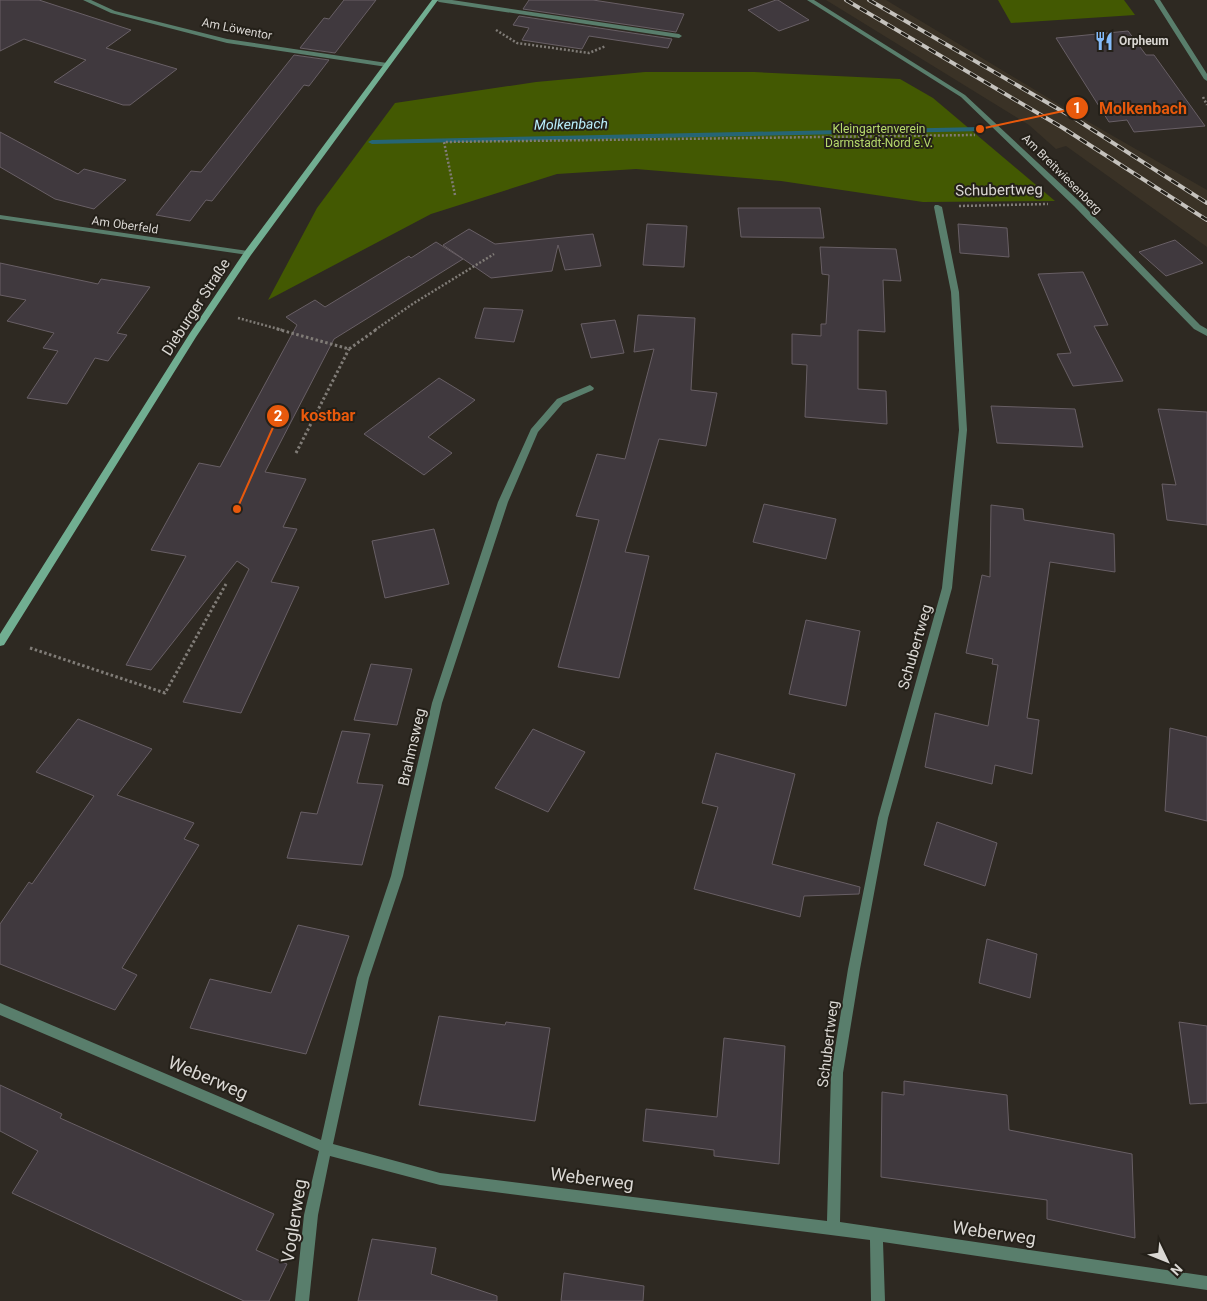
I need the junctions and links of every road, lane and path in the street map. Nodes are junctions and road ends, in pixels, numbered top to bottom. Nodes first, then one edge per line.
1 (86, 0) edge
2 (435, 0) edge
3 (439, 0) edge
4 (810, 0) edge
5 (1157, 0) edge
6 (495, 29) dead end
7 (679, 36) dead end
8 (608, 45) dead end
9 (387, 65) junction
10 (1207, 79) edge
11 (1006, 135) junction
12 (455, 195) dead end
13 (1077, 204) junction
14 (938, 206) joint
15 (0, 217) edge
16 (248, 253) junction
17 (494, 254) dead end
18 (238, 318) dead end
19 (1207, 333) edge
20 (349, 349) junction
21 (590, 388) dead end
22 (296, 453) dead end
23 (226, 584) dead end
24 (1, 636) edge
25 (30, 648) dead end
26 (0, 1010) edge
27 (326, 1148) junction
28 (833, 1228) junction
29 (876, 1234) junction
30 (1207, 1283) edge
31 (302, 1301) edge
32 (878, 1301) edge

1 - 9 street, Am Löwentor
2 - 9 main road, Dieburger Straße
3 - 7 street
4 - 11 street, Am Breitwiesenberg
5 - 10 street
6 - 8 path
9 - 16 main road, Dieburger Straße
11 - 12 path
11 - 13 street, Am Breitwiesenberg
13 - 14 path, Schubertweg
13 - 19 street, Am Breitwiesenberg
14 - 28 street, Schubertweg
15 - 16 street, Am Oberfeld
16 - 24 main road, Dieburger Straße
17 - 20 path
18 - 20 path
20 - 22 path
21 - 27 street, Brahmsweg
23 - 25 path
26 - 27 street, Weberweg
27 - 28 street, Weberweg
27 - 31 street, Voglerweg
28 - 29 street, Weberweg
29 - 30 street, Weberweg
29 - 32 street

